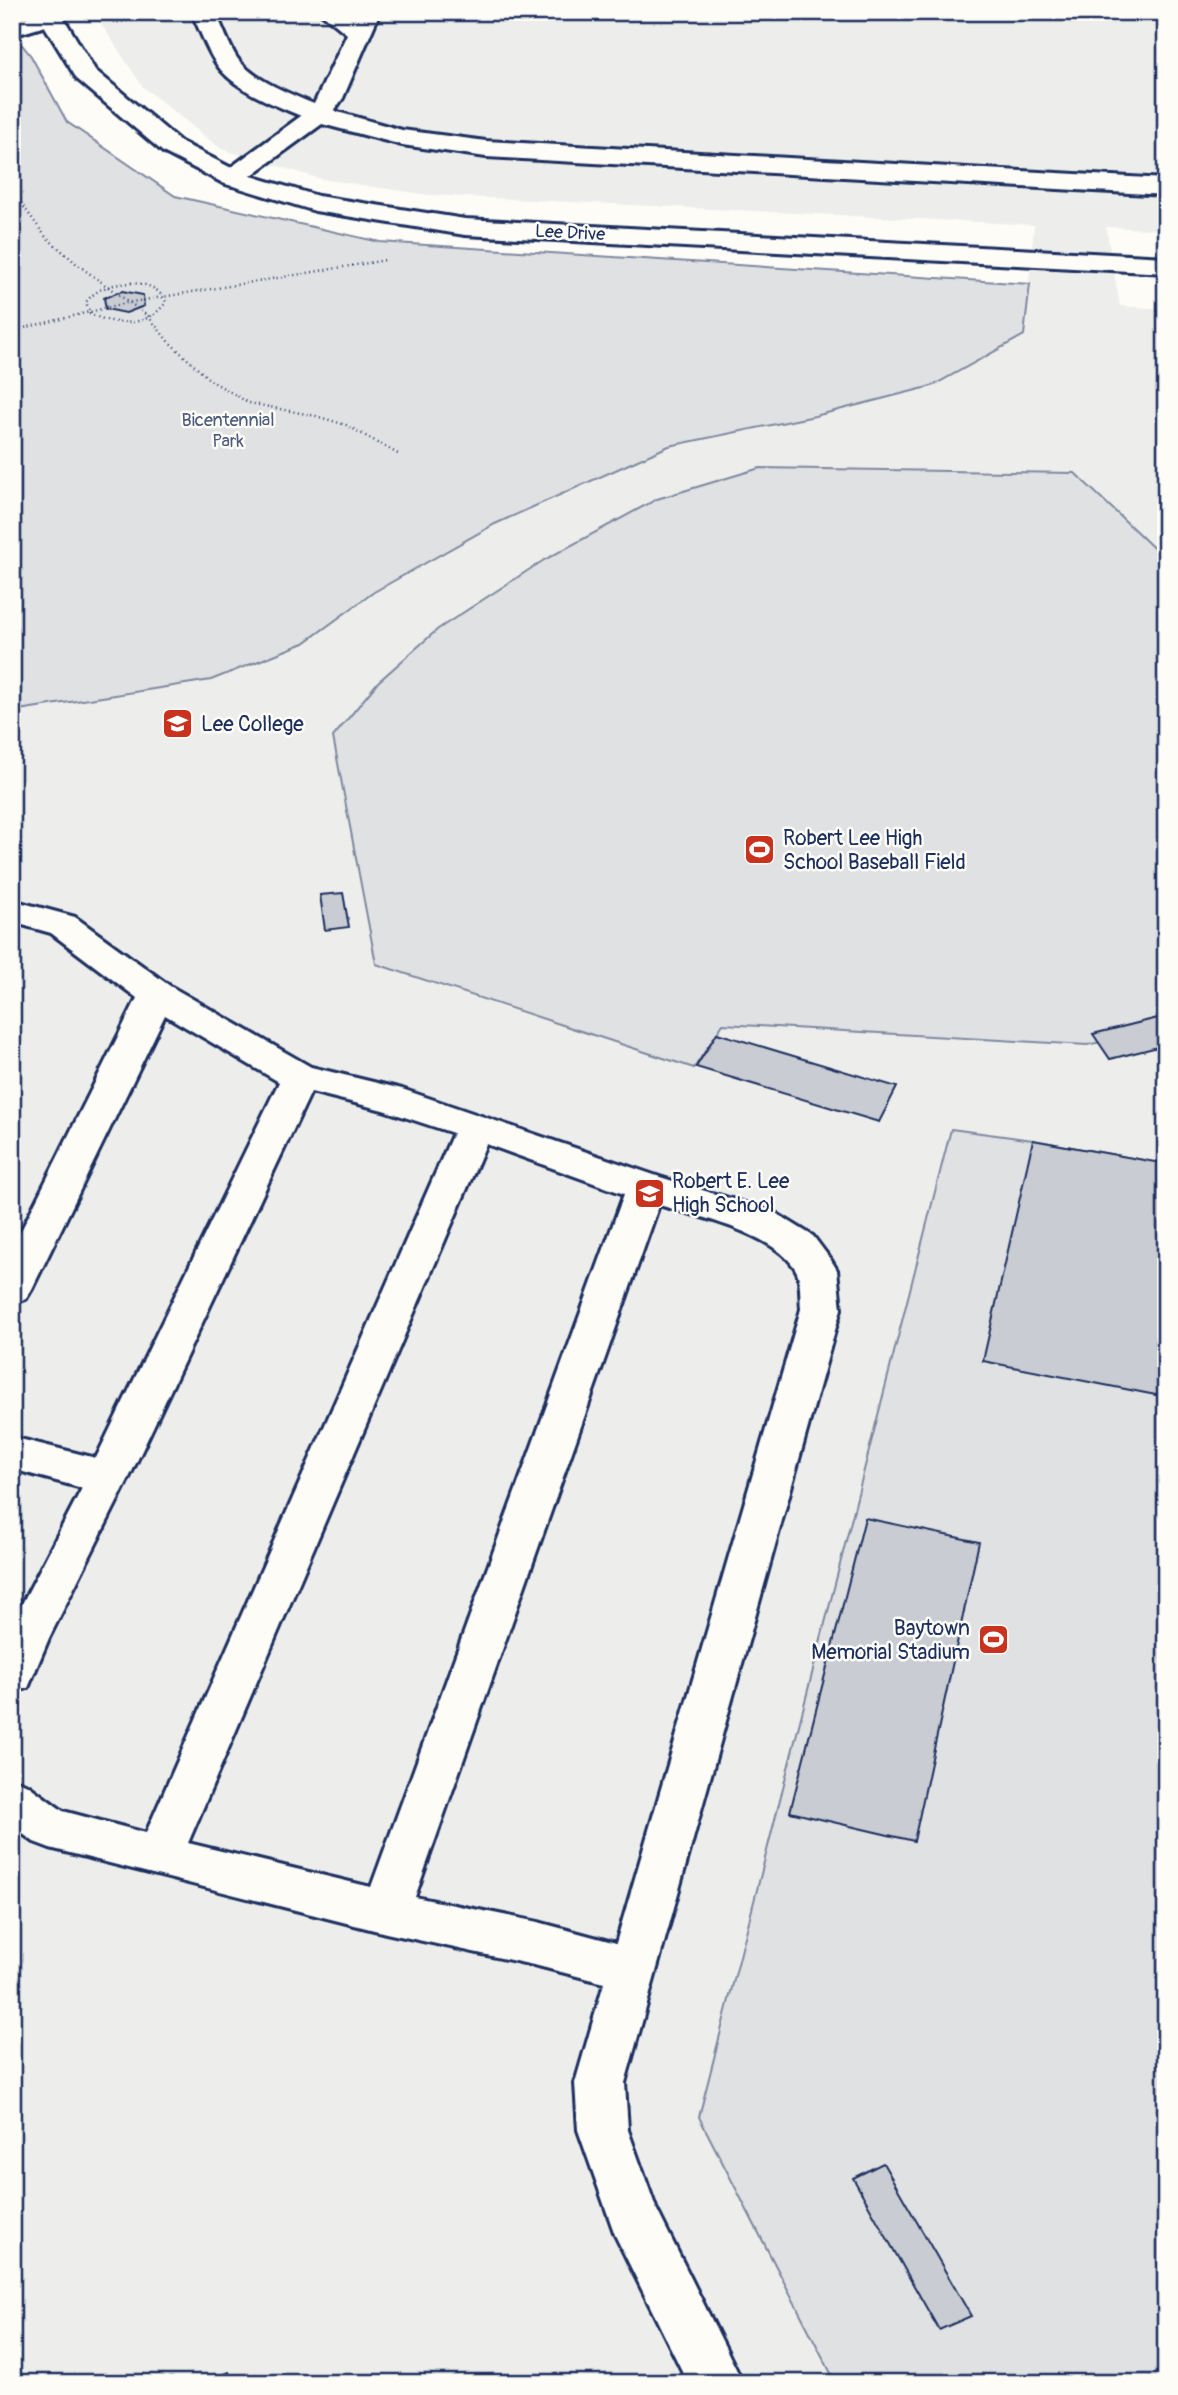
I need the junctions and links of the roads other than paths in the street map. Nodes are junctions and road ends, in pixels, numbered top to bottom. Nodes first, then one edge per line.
1 (203, 12) edge
2 (332, 12) edge
3 (49, 14) edge
4 (364, 22) edge
5 (12, 29) edge
6 (318, 115) junction
7 (232, 178) junction
8 (1166, 187) edge
9 (1166, 265) edge
10 (12, 911) edge
11 (157, 995) junction
12 (300, 1077) junction
13 (475, 1126) junction
14 (646, 1187) junction
15 (12, 1289) edge
16 (12, 1454) edge
17 (108, 1478) junction
18 (12, 1675) edge
19 (12, 1799) edge
20 (159, 1857) junction
21 (386, 1912) junction
22 (632, 1969) junction
23 (716, 2383) edge

1 - 6 main road
2 - 4 main road
3 - 5 main road
3 - 7 main road, Lee Drive
4 - 6 main road
6 - 7 main road
6 - 8 main road
7 - 9 main road, Lee Drive
10 - 11 main road
11 - 12 main road
11 - 15 main road
12 - 13 main road
12 - 17 main road
13 - 14 main road
13 - 20 main road
14 - 21 main road
14 - 22 main road
16 - 17 main road
17 - 18 main road
19 - 20 main road
20 - 21 main road
21 - 22 main road
22 - 23 main road

